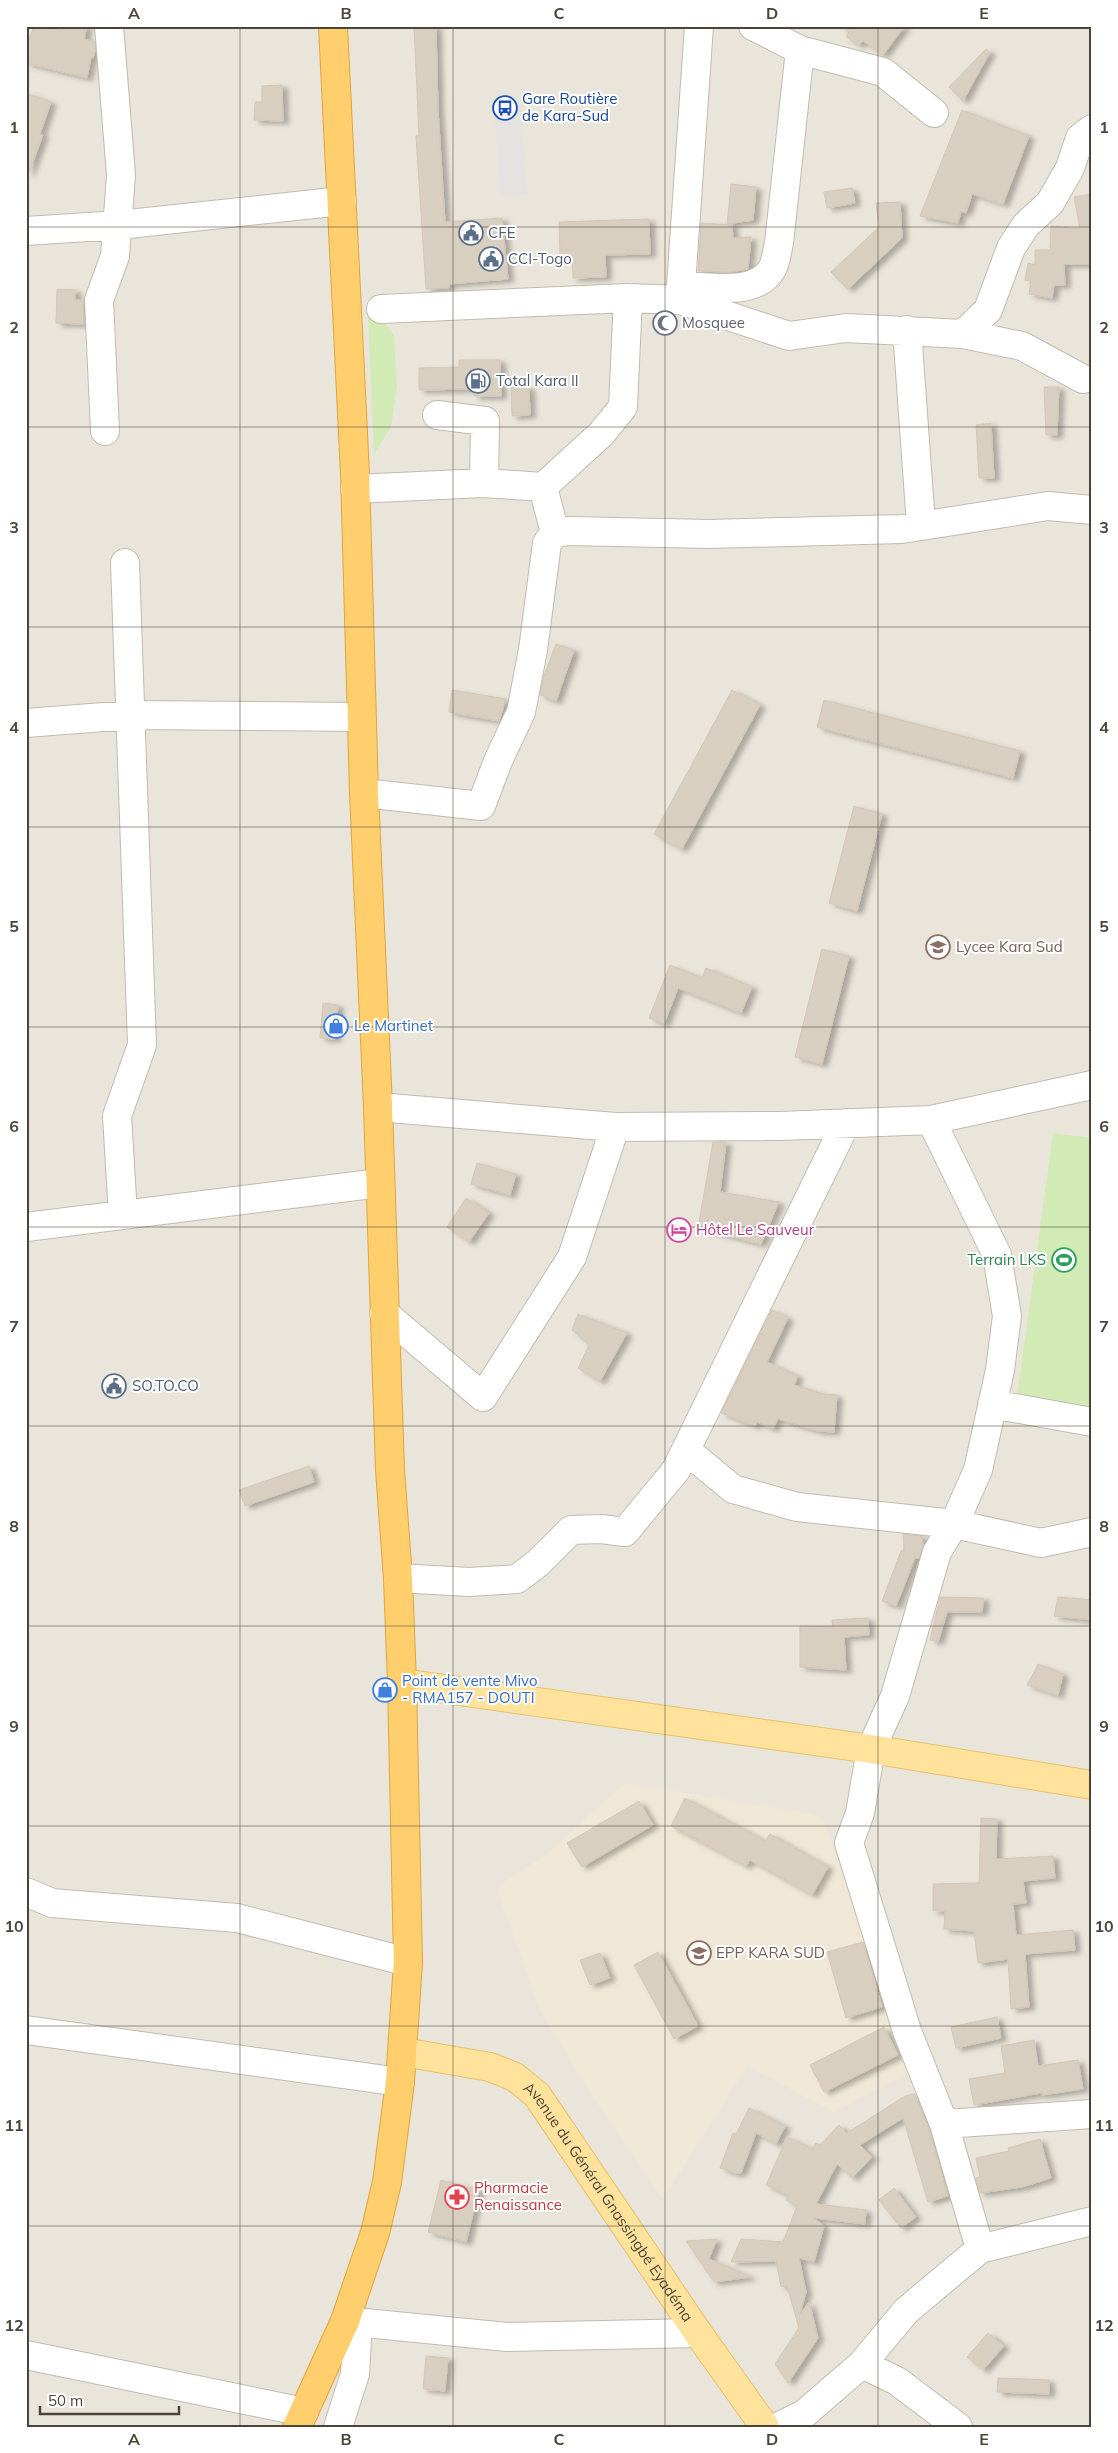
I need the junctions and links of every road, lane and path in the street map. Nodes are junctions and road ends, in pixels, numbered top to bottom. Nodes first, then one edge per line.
1 (109, 26) edge
2 (332, 26) edge
3 (699, 26) edge
4 (754, 26) edge
5 (800, 50) junction
6 (934, 113) dead end
7 (1092, 129) edge
8 (342, 201) junction
9 (119, 225) junction
10 (26, 231) edge
11 (681, 293) junction
12 (628, 298) junction
13 (381, 309) dead end
14 (907, 330) junction
15 (963, 334) junction
16 (1083, 379) dead end
17 (437, 415) dead end
18 (105, 431) dead end
19 (484, 482) junction
20 (542, 487) junction
21 (354, 489) junction
22 (1092, 510) edge
23 (921, 525) junction
24 (556, 533) junction
25 (125, 563) dead end
26 (130, 715) junction
27 (361, 717) junction
28 (26, 723) edge
29 (364, 793) junction
30 (1092, 1086) edge
31 (378, 1107) junction
32 (931, 1120) junction
33 (846, 1123) junction
34 (615, 1127) junction
35 (380, 1183) junction
36 (123, 1215) junction
37 (26, 1228) edge
38 (384, 1312) junction
39 (992, 1404) junction
40 (1092, 1422) edge
41 (686, 1450) junction
42 (954, 1524) junction
43 (1092, 1532) edge
44 (398, 1578) junction
45 (402, 1683) junction
46 (871, 1749) junction
47 (1092, 1785) edge
48 (26, 1892) edge
49 (408, 1962) junction
50 (26, 2030) edge
51 (403, 2052) junction
52 (400, 2082) junction
53 (1092, 2114) edge
54 (944, 2124) junction
55 (1092, 2221) edge
56 (980, 2249) junction
57 (351, 2322) junction
58 (698, 2333) junction
59 (31, 2363) edge
60 (862, 2364) junction
61 (300, 2419) edge
62 (338, 2427) edge
63 (765, 2427) edge
64 (778, 2427) edge
65 (958, 2427) edge

1 - 9 street
2 - 8 highway
3 - 11 street
4 - 5 street
5 - 6 street
5 - 11 street
7 - 15 street
8 - 9 street
8 - 21 highway
9 - 10 street
9 - 18 street
11 - 12 street
11 - 14 street
12 - 13 street
12 - 20 street
14 - 15 street
14 - 23 street
15 - 16 street
17 - 19 street
19 - 20 street
19 - 21 street
20 - 24 street
21 - 27 highway
22 - 23 street
23 - 24 street
24 - 29 street
25 - 26 street
26 - 27 street
26 - 28 street
26 - 36 street
27 - 29 highway
29 - 31 highway
30 - 32 street
31 - 34 street
31 - 35 highway
32 - 33 street
32 - 39 street
33 - 34 street
33 - 41 street
34 - 38 street
35 - 36 street
35 - 38 highway
36 - 37 street
38 - 44 highway
39 - 40 street
39 - 42 street
41 - 42 street
41 - 44 street
42 - 43 street
42 - 46 street
44 - 45 highway
45 - 46 main road
45 - 49 highway
46 - 47 main road
46 - 54 street
48 - 49 street
49 - 51 highway
50 - 52 street
51 - 52 highway
51 - 58 main road, Avenue du Général Gnassingbé Eyadéma
52 - 57 highway
53 - 54 street
54 - 56 street
55 - 56 street
56 - 60 street
57 - 58 street
57 - 61 highway
57 - 62 street
58 - 63 main road, Avenue du Général Gnassingbé Eyadéma
59 - 61 street
60 - 64 street
60 - 65 street

